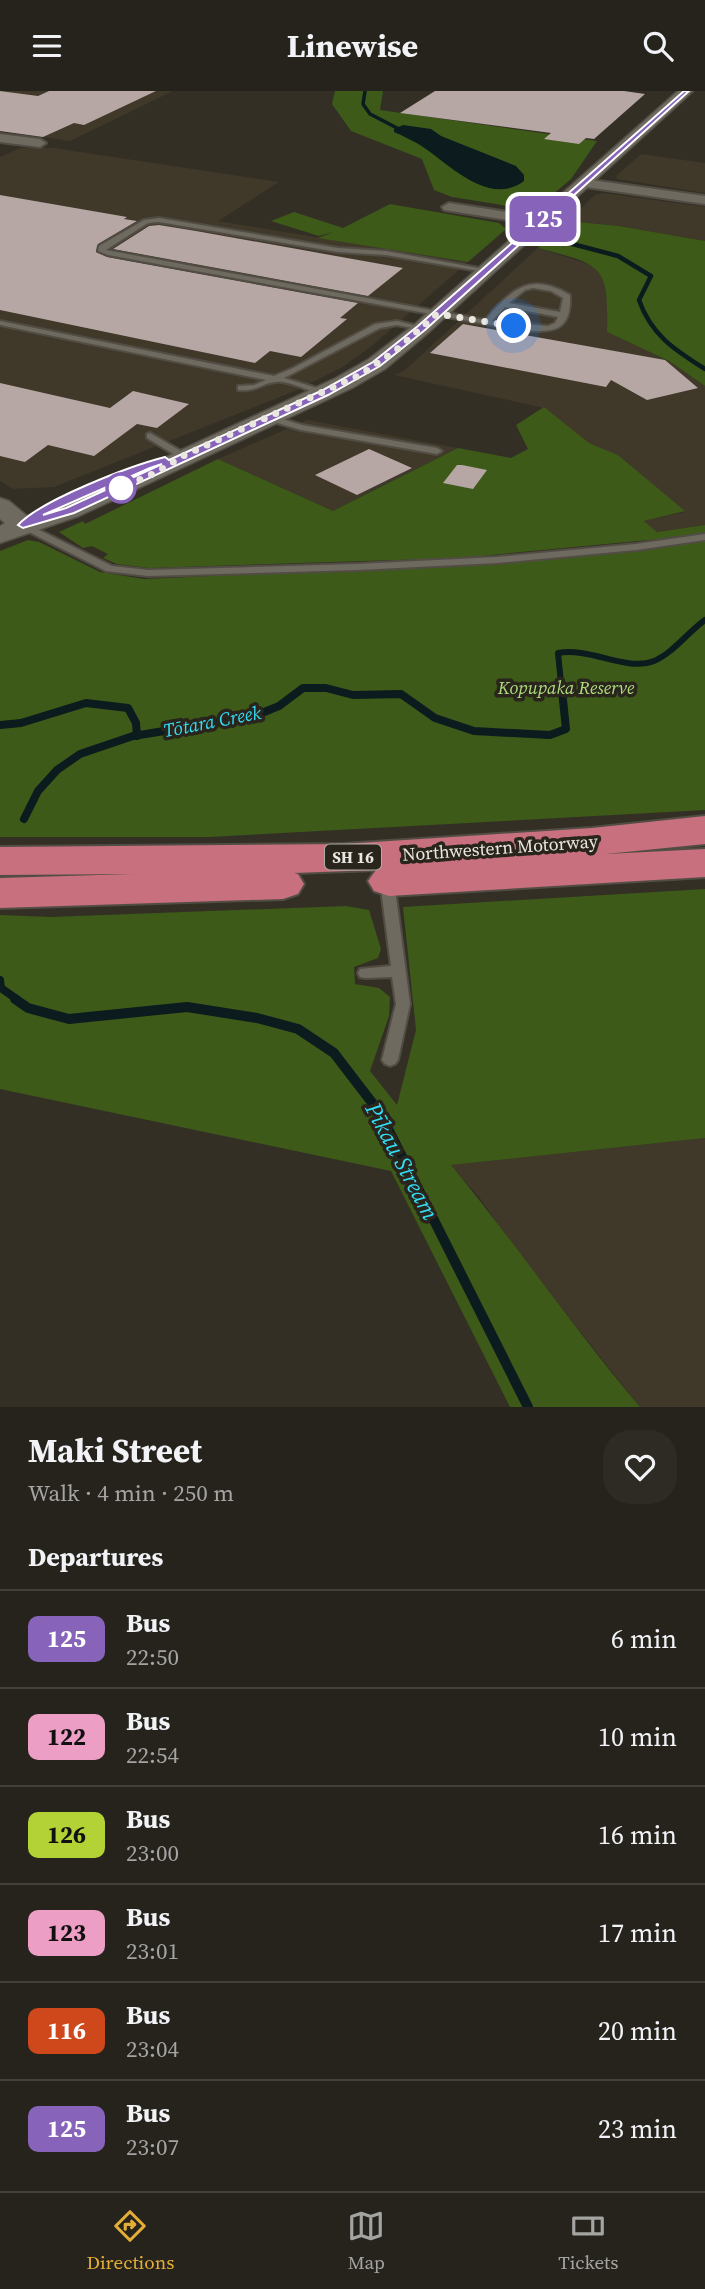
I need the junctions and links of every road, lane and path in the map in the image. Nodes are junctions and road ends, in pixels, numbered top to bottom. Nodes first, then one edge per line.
1 (686, 91) edge
2 (0, 138) edge
3 (40, 143) dead end
4 (584, 183) junction
5 (705, 200) edge
6 (449, 207) dead end
7 (540, 222) junction
8 (485, 270) junction
9 (503, 304) junction
10 (437, 314) junction
11 (562, 315) junction
12 (487, 322) junction
13 (0, 323) edge
14 (422, 328) junction
15 (275, 378) junction
16 (241, 388) dead end
17 (324, 393) junction
18 (270, 418) junction
19 (150, 436) dead end
20 (437, 451) dead end
21 (183, 456) junction
22 (0, 506) edge
23 (8, 526) edge
24 (705, 537) edge
25 (705, 830) edge
26 (0, 861) edge
27 (705, 863) edge
28 (387, 881) junction
29 (0, 893) edge
30 (398, 971) junction
31 (365, 974) dead end
32 (390, 1060) dead end

1 - 4 street
2 - 3 street
4 - 5 street
4 - 7 street
6 - 7 street
7 - 8 street
8 - 10 street
8 - 10 lane
9 - 11 lane
9 - 11 lane
9 - 12 lane
10 - 12 lane
10 - 14 street
11 - 12 lane
13 - 15 lane
14 - 15 lane
14 - 17 street
15 - 16 lane
15 - 17 lane
17 - 18 street
18 - 20 lane
18 - 21 street
19 - 21 lane
21 - 23 street
22 - 23 street
23 - 24 lane
25 - 26 highway, Northwestern Motorway / SH 16
27 - 28 highway, Northwestern Motorway / SH 16
28 - 29 highway, Northwestern Motorway / SH 16
28 - 30 lane
30 - 31 lane
30 - 32 lane

